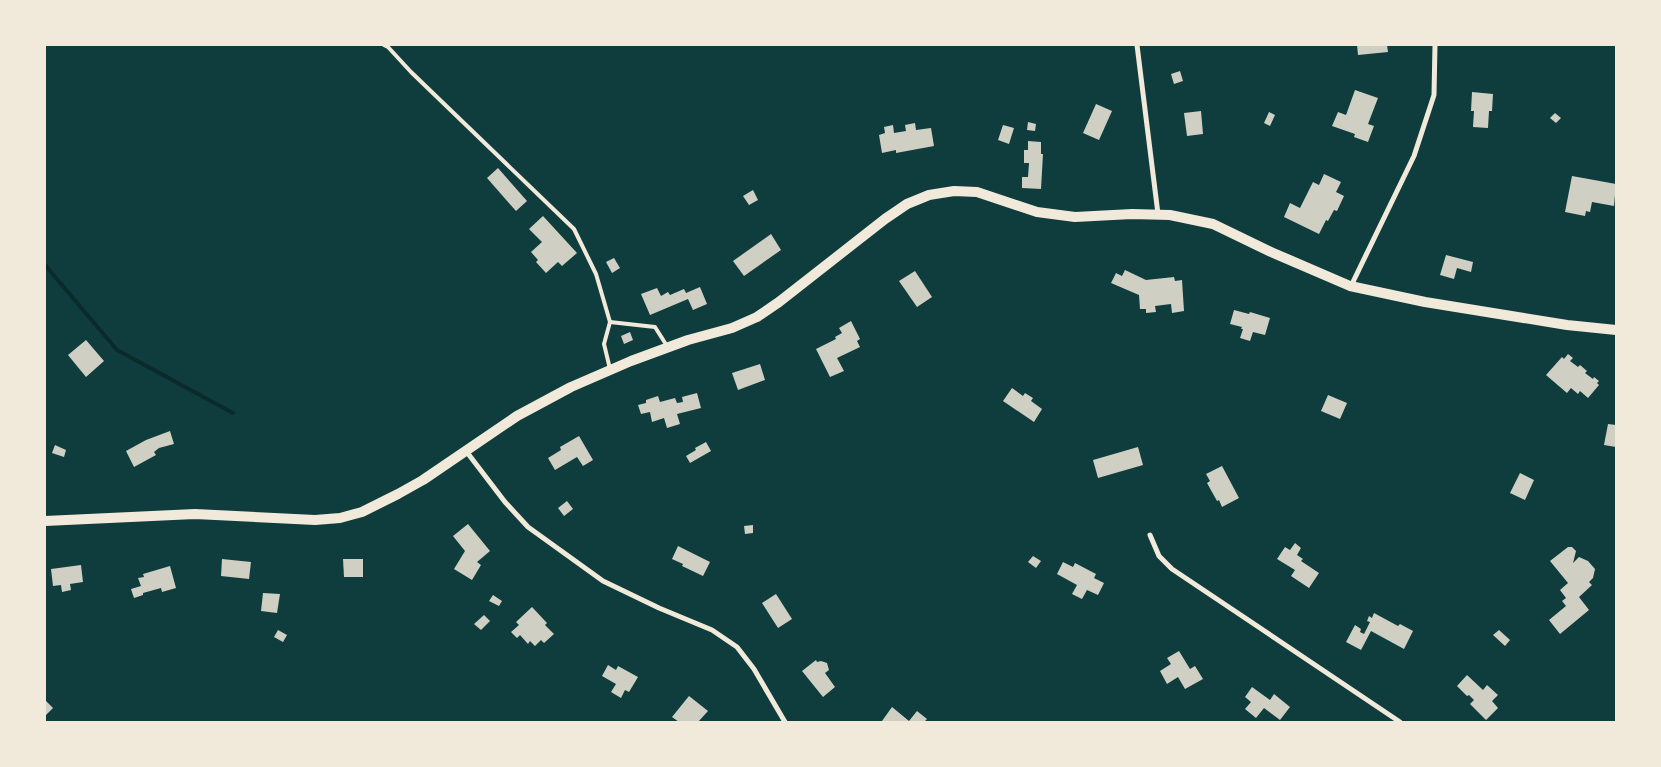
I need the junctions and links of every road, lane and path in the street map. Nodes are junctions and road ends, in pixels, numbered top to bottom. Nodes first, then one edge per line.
1 (384, 45) edge
2 (1137, 45) edge
3 (1436, 45) edge
4 (1158, 214) junction
5 (1350, 286) junction
6 (610, 322) junction
7 (1616, 330) edge
8 (668, 348) junction
9 (610, 370) junction
10 (466, 450) junction
11 (45, 521) edge
12 (1150, 534) dead end
13 (784, 722) edge
14 (1400, 722) edge

1 - 6 lane
2 - 4 street
3 - 5 street
4 - 5 main road
4 - 8 main road
5 - 7 main road
6 - 8 lane
6 - 9 lane
8 - 9 main road
9 - 10 main road
10 - 11 main road
10 - 13 street
12 - 14 street

